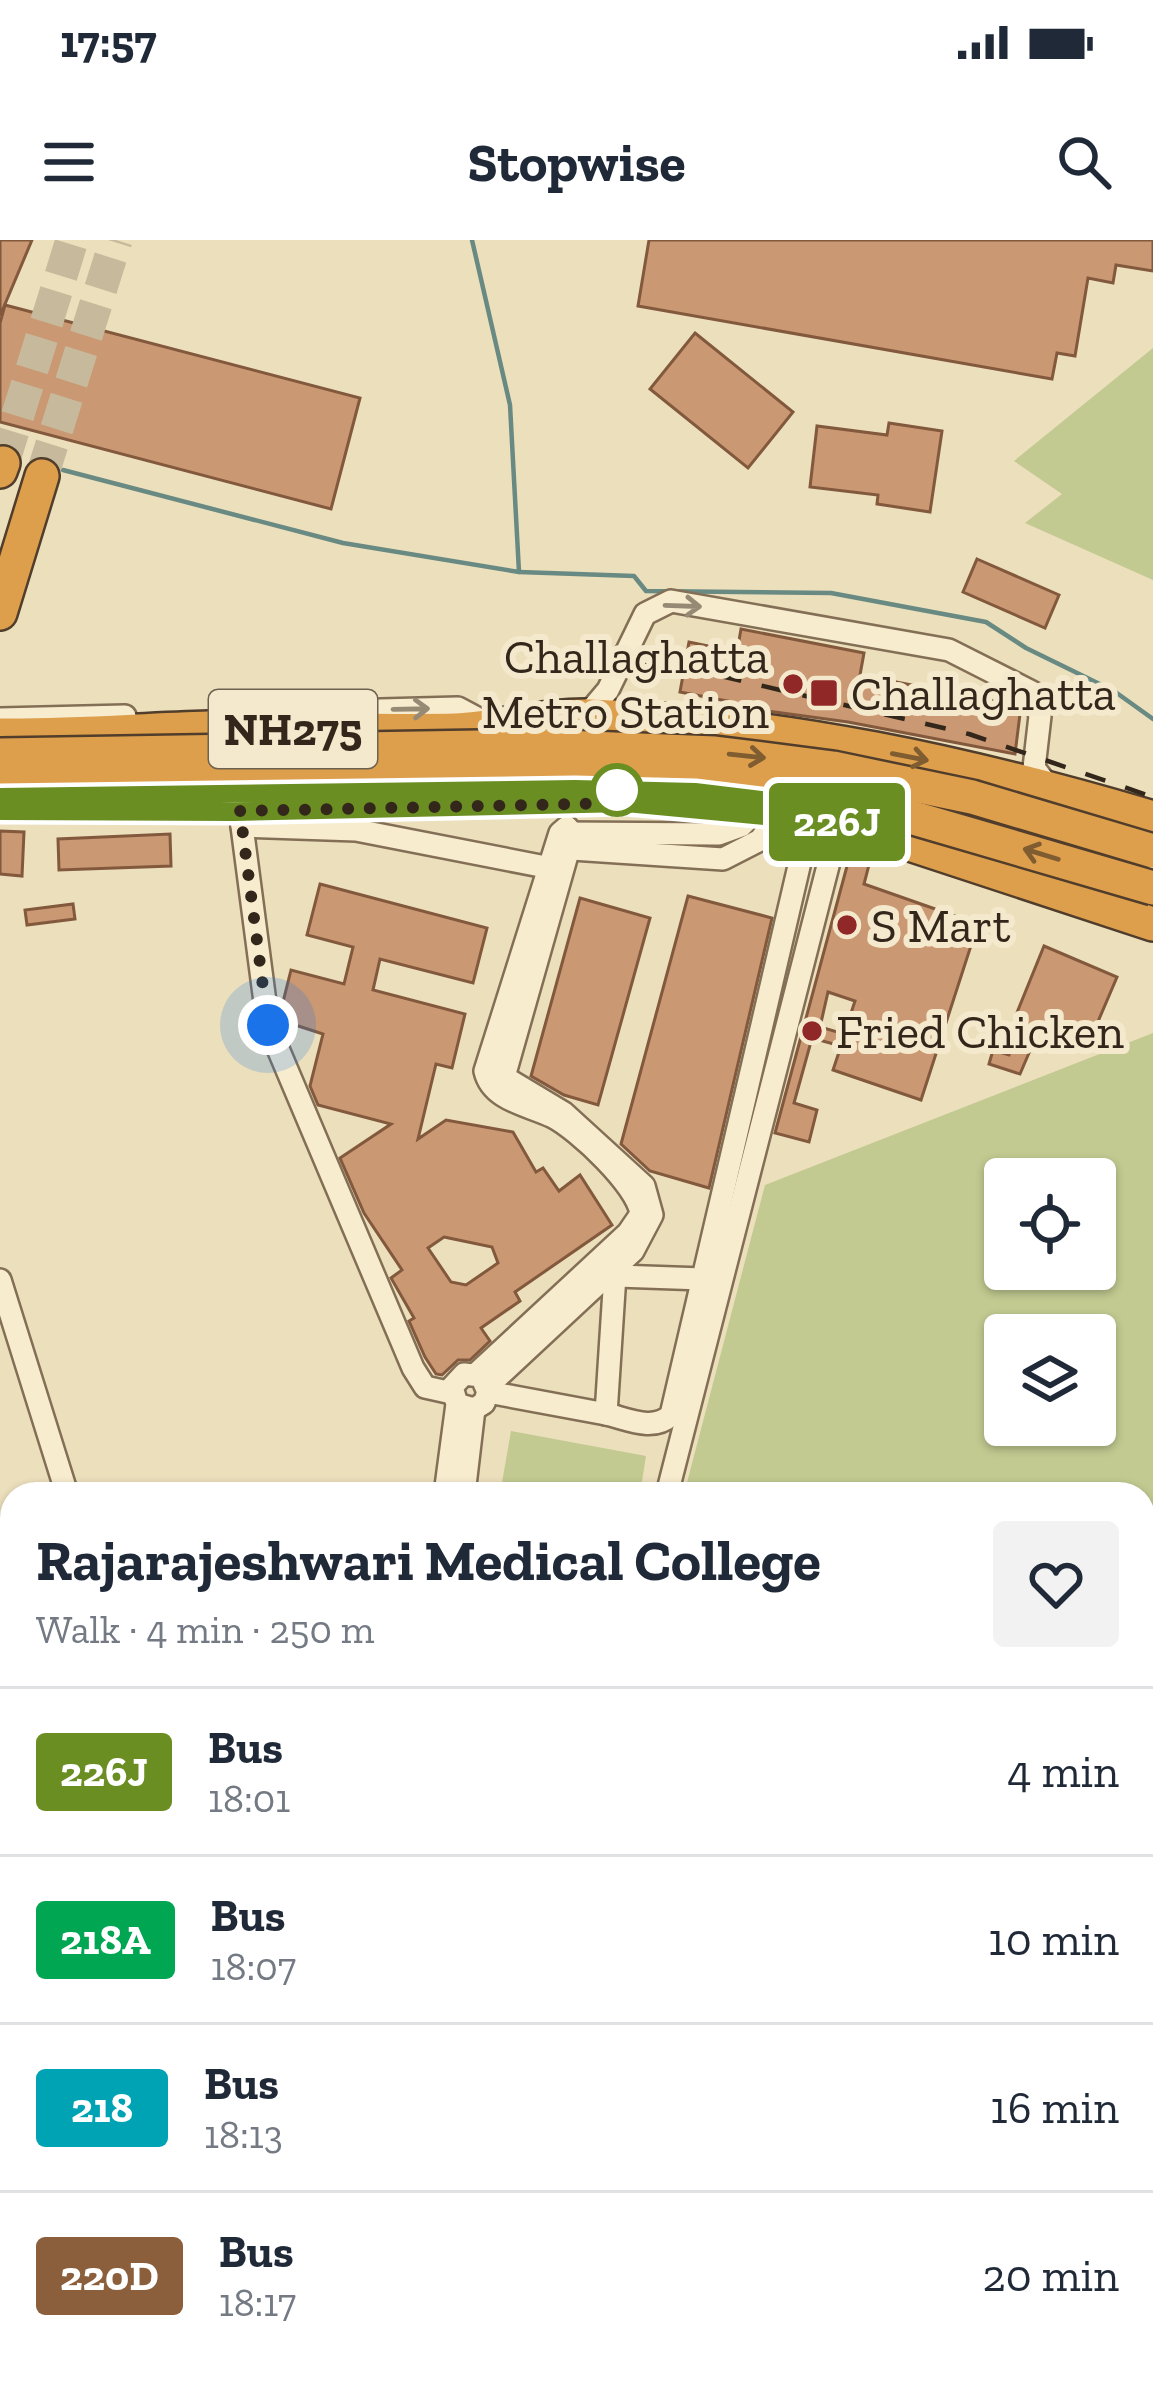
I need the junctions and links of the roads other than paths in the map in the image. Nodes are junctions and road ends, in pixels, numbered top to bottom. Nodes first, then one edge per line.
1 (42, 476) tunnel mouth
2 (0, 613) edge
3 (586, 716) junction
4 (0, 718) edge
5 (529, 722) junction
6 (493, 726) junction
7 (0, 735) edge
8 (0, 755) edge
9 (0, 786) edge
10 (1049, 787) junction
11 (535, 796) junction
12 (0, 798) edge
13 (0, 812) edge
14 (754, 813) junction
15 (778, 816) junction
16 (1153, 818) edge
17 (241, 819) junction
18 (824, 821) junction
19 (561, 850) junction
20 (1153, 850) edge
21 (1153, 888) edge
22 (1153, 924) edge
23 (616, 1263) junction
24 (703, 1279) junction
25 (0, 1280) edge
26 (473, 1393) junction
27 (605, 1414) junction
28 (63, 1482) edge
29 (448, 1482) edge
30 (465, 1482) edge
31 (670, 1482) edge

1 - 2 highway
3 - 5 highway, NH275
3 -> 10 highway, NH275
3 -> 10 street
4 -> 6 street, NH275
5 - 6 highway, NH275
5 - 11 highway
6 - 7 highway, NH275
8 -> 20 highway, NH275, bridge
21 -> 9 highway, NH275, bridge
10 - 16 highway, NH275
11 - 12 highway, NH275
11 - 14 street, NH275
11 - 17 street, NH275
11 - 18 highway, NH275
13 - 17 street, NH275
14 - 15 street, NH275
14 - 19 street
15 - 18 street, NH275
15 - 19 street
17 - 19 street
17 - 26 street
18 - 22 highway, NH275
18 - 24 street
18 - 31 street
19 - 23 street
23 - 24 street
23 - 26 street
23 - 27 street
24 - 27 street
25 - 28 street
26 - 27 street
26 - 29 street
26 - 30 street

